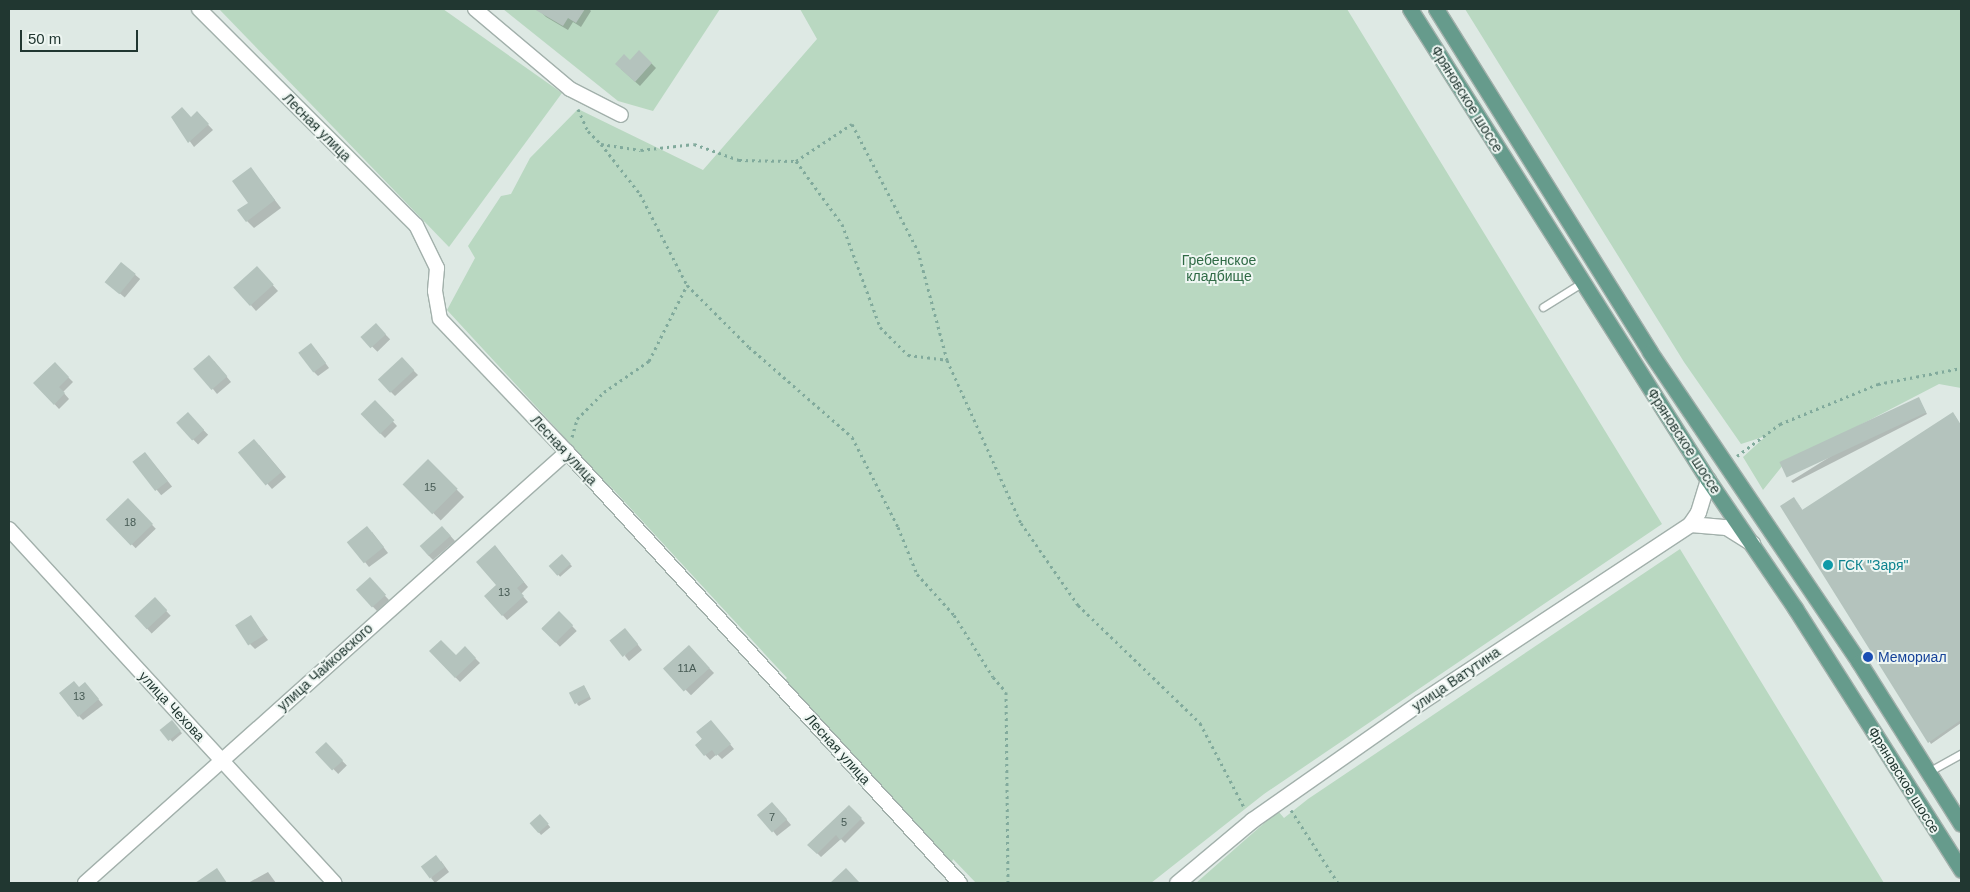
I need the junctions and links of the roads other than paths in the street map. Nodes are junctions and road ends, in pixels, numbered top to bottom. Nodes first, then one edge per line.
1 (199, 9) edge
2 (475, 9) edge
3 (1410, 9) edge
4 (1436, 9) edge
5 (621, 115) dead end
6 (1583, 282) junction
7 (1543, 307) dead end
8 (567, 452) junction
9 (1708, 480) junction
10 (1690, 524) junction
11 (9, 529) edge
12 (1752, 543) junction
13 (1961, 754) edge
14 (221, 760) junction
15 (1928, 773) junction
16 (1961, 813) edge
17 (1961, 824) edge
18 (1961, 870) edge
19 (85, 883) edge
20 (335, 883) edge
21 (960, 883) edge
22 (1177, 883) edge

1 - 8 street, Лесная улица
2 - 5 street
3 - 6 main road, Фряновское шоссе
4 - 15 main road, Фряновское шоссе
6 - 7 lane
6 - 9 main road, Фряновское шоссе
8 - 14 street, улица Чайковского
8 - 21 street, Лесная улица
9 - 10 street
9 - 12 main road, Фряновское шоссе
10 - 12 street
10 - 22 street, улица Ватутина
11 - 14 street, улица Чехова
12 - 18 main road, Фряновское шоссе
13 - 15 lane
14 - 19 street, улица Чайковского
14 - 20 street, улица Чехова
15 - 16 street
15 - 17 main road, Фряновское шоссе

